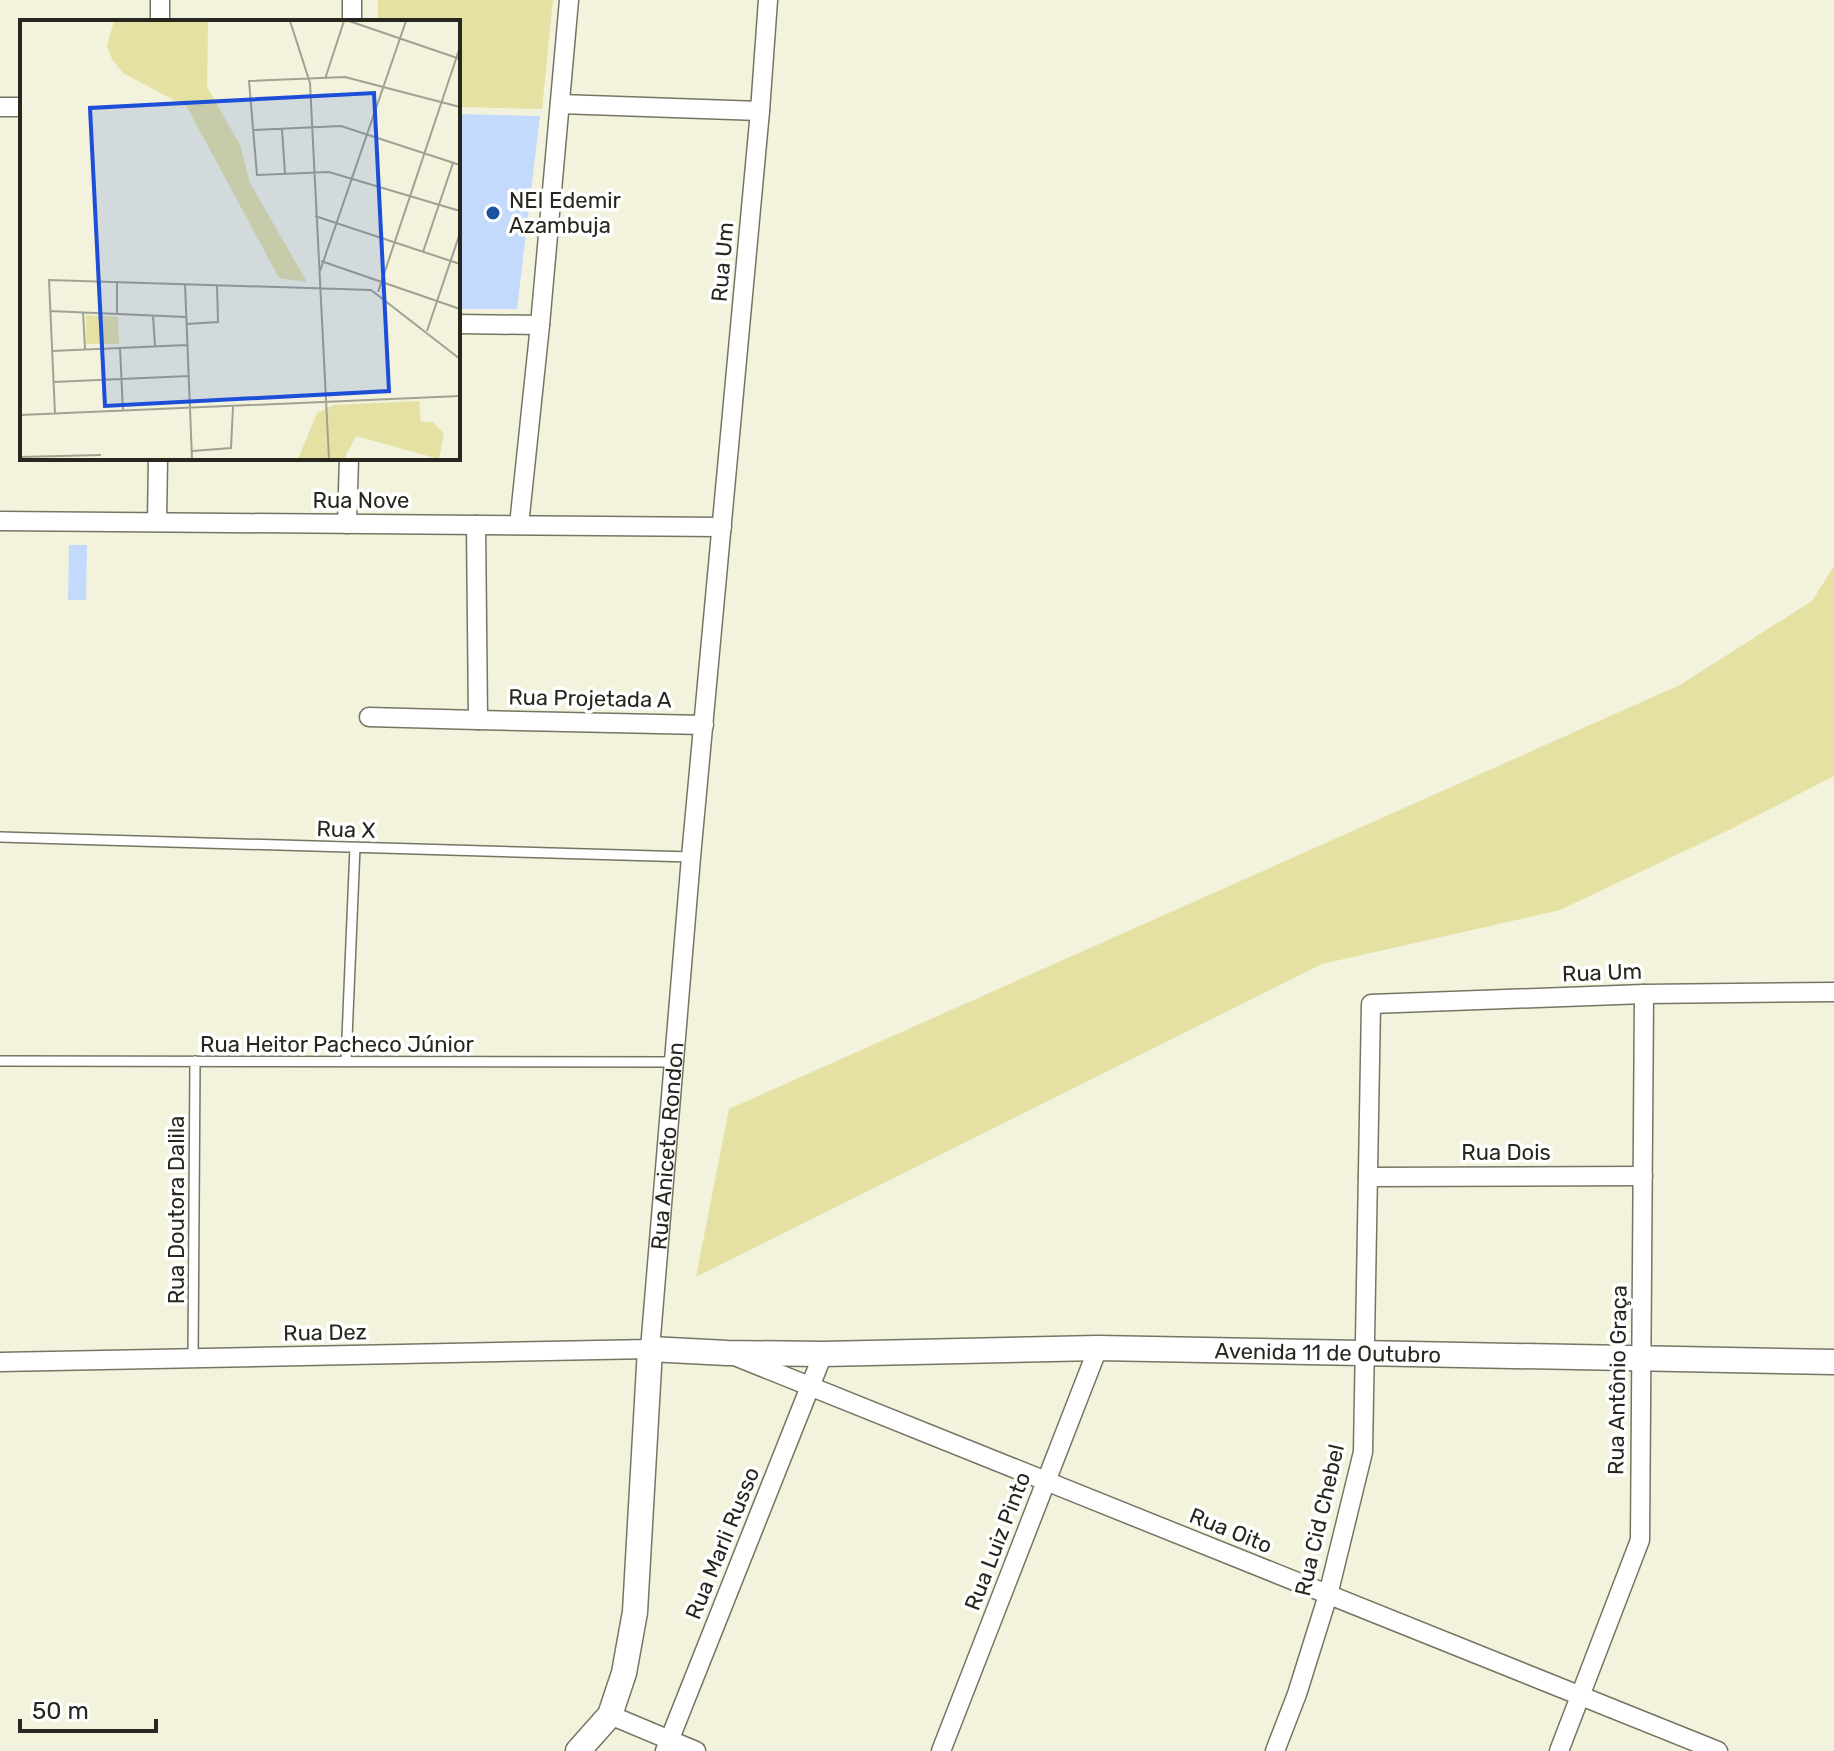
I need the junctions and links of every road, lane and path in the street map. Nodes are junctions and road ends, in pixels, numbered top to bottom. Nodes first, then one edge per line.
1 (569, 0) edge
2 (768, 0) edge
3 (560, 104) junction
4 (760, 111) junction
5 (460, 324) edge
6 (540, 325) junction
7 (158, 460) edge
8 (349, 460) edge
9 (0, 521) edge
10 (157, 522) junction
11 (347, 524) junction
12 (476, 525) junction
13 (519, 525) junction
14 (722, 527) junction
15 (369, 717) dead end
16 (478, 720) junction
17 (704, 725) junction
18 (0, 837) edge
19 (355, 847) junction
20 (691, 857) junction
21 (1834, 992) edge
22 (1644, 994) junction
23 (1371, 1004) joint
24 (0, 1061) edge
25 (195, 1061) junction
26 (346, 1062) junction
27 (674, 1062) junction
28 (1643, 1176) junction
29 (1368, 1177) junction
30 (1098, 1348) junction
31 (650, 1349) junction
32 (727, 1353) junction
33 (823, 1354) junction
34 (1365, 1354) junction
35 (193, 1358) junction
36 (1642, 1359) junction
37 (0, 1362) edge
38 (1834, 1362) edge
39 (810, 1387) junction
40 (1046, 1481) junction
41 (1328, 1595) junction
42 (1580, 1696) junction
43 (610, 1715) junction
44 (667, 1746) edge
45 (578, 1751) edge
46 (696, 1751) edge
47 (941, 1751) edge
48 (1275, 1751) edge
49 (1559, 1751) edge
50 (1718, 1751) edge

1 - 3 street
2 - 4 street, Rua Um
3 - 4 street
3 - 6 street
4 - 14 street, Rua Um
5 - 6 street
6 - 13 street
7 - 10 street
8 - 11 street
9 - 10 street, Rua Nove
10 - 11 street, Rua Nove
11 - 12 street, Rua Nove
12 - 13 street, Rua Nove
12 - 16 street, Rua Projetada A
13 - 14 street, Rua Nove
14 - 17 street, Rua Aniceto Rondon
15 - 16 street
16 - 17 street, Rua Projetada A
17 - 20 street, Rua Aniceto Rondon
18 - 19 lane, Rua X
19 - 20 lane, Rua X
19 - 26 lane
20 - 27 street, Rua Aniceto Rondon
21 - 22 street, Rua Um
22 - 23 street, Rua Um
22 - 28 street, Rua Antônio Graça
23 - 29 street, Rua Cid Chebel
24 - 25 lane, Rua Heitor Pacheco Júnior
25 - 26 lane, Rua Heitor Pacheco Júnior
25 - 35 lane, Rua Doutora Dalila
26 - 27 lane, Rua Heitor Pacheco Júnior
27 - 31 street, Rua Aniceto Rondon
28 - 29 street, Rua Dois
28 - 36 street, Rua Antônio Graça
29 - 34 street, Rua Cid Chebel
30 - 33 street, Avenida 11 de Outubro
30 - 34 street, Avenida 11 de Outubro
30 - 40 street, Rua Luiz Pinto
31 - 32 street, Avenida 11 de Outubro
31 - 35 street, Rua Dez
31 - 43 street, Rua Aniceto Rondon
32 - 33 street, Avenida 11 de Outubro
32 - 39 street, Rua Oito
33 - 39 street, Rua Marli Russo
34 - 36 street, Avenida 11 de Outubro
34 - 41 street, Rua Cid Chebel
35 - 37 street, Rua Dez
36 - 38 street, Avenida 11 de Outubro
36 - 42 street, Rua Antônio Graça
39 - 40 street, Rua Oito
39 - 44 street, Rua Marli Russo
40 - 41 street, Rua Oito
40 - 47 street, Rua Luiz Pinto
41 - 42 street, Rua Oito
41 - 48 street, Rua Cid Chebel
42 - 49 street, Rua Antônio Graça
42 - 50 street, Rua Oito
43 - 44 street
43 - 45 street, Rua Aniceto Rondon
44 - 46 street

